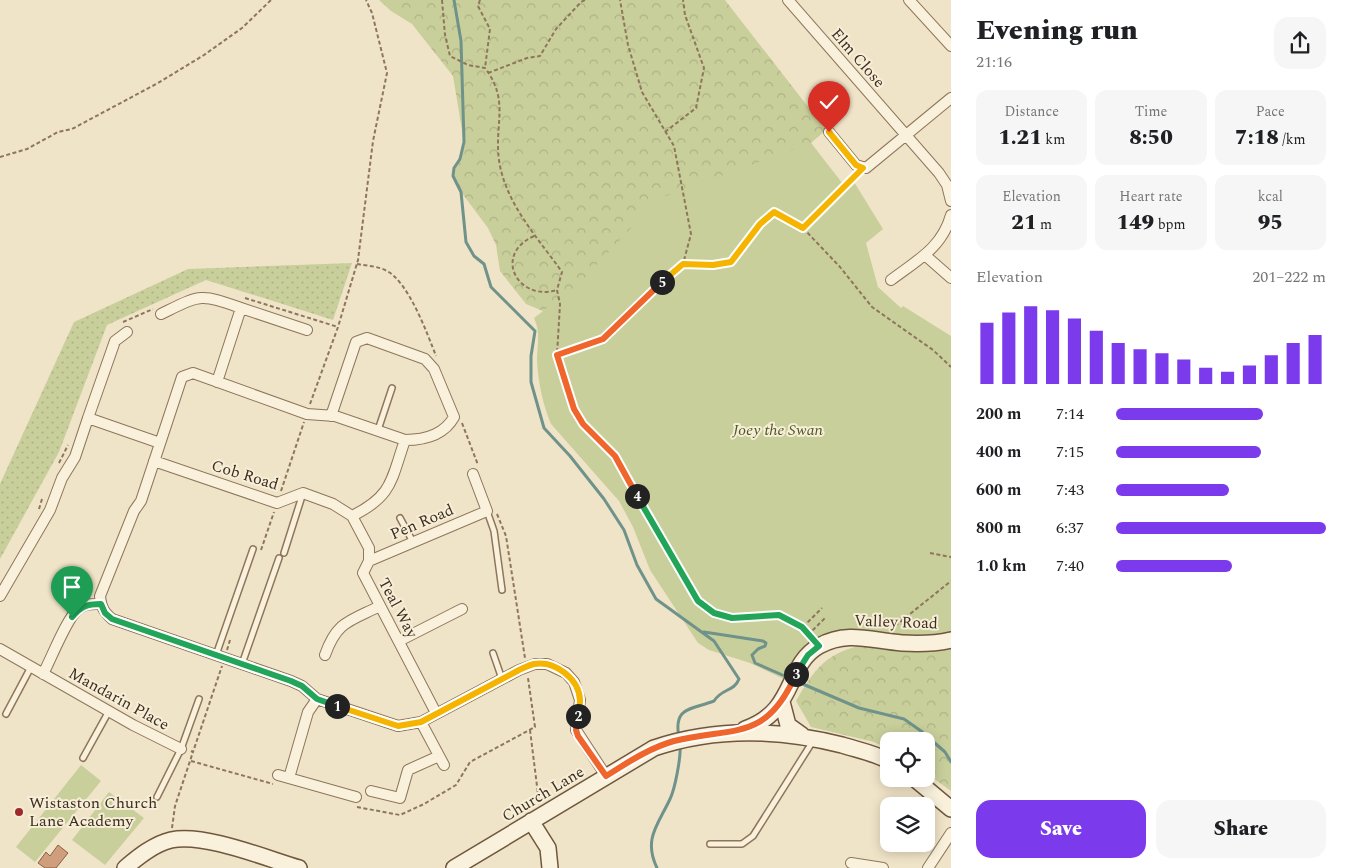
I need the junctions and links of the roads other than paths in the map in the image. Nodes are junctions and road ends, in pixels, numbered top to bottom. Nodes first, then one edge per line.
1 (788, 0) edge
2 (909, 0) edge
3 (951, 46) edge
4 (951, 98) edge
5 (829, 132) dead end
6 (906, 135) junction
7 (951, 202) edge
8 (951, 215) edge
9 (926, 256) junction
10 (951, 278) edge
11 (891, 280) dead end
12 (241, 308) junction
13 (158, 311) road end
14 (307, 330) dead end
15 (127, 332) dead end
16 (217, 382) junction
17 (392, 388) dead end
18 (330, 416) junction
19 (88, 418) junction
20 (378, 430) junction
21 (405, 440) junction
22 (160, 443) junction
23 (154, 461) junction
24 (476, 470) road end
25 (303, 493) junction
26 (492, 511) junction
27 (352, 516) junction
28 (400, 518) dead end
29 (413, 542) junction
30 (253, 549) dead end
31 (284, 553) dead end
32 (279, 558) dead end
33 (369, 561) junction
34 (502, 590) dead end
35 (0, 596) edge
36 (101, 604) junction
37 (380, 606) junction
38 (462, 609) dead end
39 (951, 640) edge
40 (398, 641) junction
41 (0, 649) edge
42 (493, 653) dead end
43 (325, 655) dead end
44 (220, 656) junction
45 (242, 664) junction
46 (31, 667) junction
47 (43, 674) junction
48 (502, 679) junction
49 (786, 696) junction
50 (200, 699) dead end
51 (317, 699) junction
52 (109, 711) junction
53 (436, 713) junction
54 (6, 714) dead end
55 (421, 722) junction
56 (736, 732) junction
57 (809, 737) junction
58 (181, 749) junction
59 (439, 756) junction
60 (880, 757) edge
61 (83, 758) dead end
62 (444, 765) dead end
63 (606, 776) junction
64 (289, 778) junction
65 (278, 780) road end
66 (925, 787) edge
67 (371, 791) dead end
68 (157, 797) dead end
69 (355, 802) road end
70 (951, 809) edge
71 (536, 818) junction
72 (951, 833) edge
73 (710, 844) dead end
74 (851, 863) dead end
75 (125, 868) edge
76 (299, 868) edge
77 (454, 868) edge
78 (550, 868) edge
79 (883, 868) edge
80 (928, 868) edge

1 - 6 street, Elm Close
2 - 3 street
4 - 6 street
5 - 6 street
6 - 7 street, Elm Close
8 - 9 street
9 - 10 street
9 - 11 street
12 - 13 street
12 - 14 street
12 - 16 street
15 - 19 street
16 - 18 street
16 - 22 street
17 - 20 lane
18 - 20 street
18 - 21 street
19 - 22 street
19 - 35 street
20 - 21 street
21 - 27 street
22 - 23 street
23 - 25 street, Cob Road
23 - 36 street
24 - 26 street
25 - 27 street
25 - 31 lane
26 - 29 street, Pen Road
26 - 34 lane
27 - 33 street, Teal Way
28 - 29 lane
29 - 33 street, Pen Road
30 - 44 lane
32 - 45 lane
33 - 37 street, Teal Way
36 - 44 street
36 - 47 street
37 - 40 street, Teal Way
37 - 43 street
38 - 40 street
39 - 49 street, Valley Road
40 - 53 street, Teal Way
41 - 46 street, Mandarin Place
42 - 48 lane
44 - 45 street
45 - 51 street
46 - 47 street, Mandarin Place
46 - 54 lane
47 - 52 street, Mandarin Place
48 - 53 street
48 - 63 street
49 - 56 street, Valley Road
49 - 57 street
50 - 58 lane
51 - 55 street
51 - 64 street
52 - 58 street, Mandarin Place
52 - 61 lane
53 - 55 street
55 - 59 street
56 - 57 street
56 - 63 street, Church Lane
57 - 60 street
57 - 73 lane
58 - 68 lane
59 - 62 street
59 - 67 street
63 - 71 street, Church Lane
64 - 65 street
64 - 69 street
66 - 70 street
71 - 77 street, Church Lane
71 - 78 street
72 - 80 street
74 - 79 street
75 - 76 street

